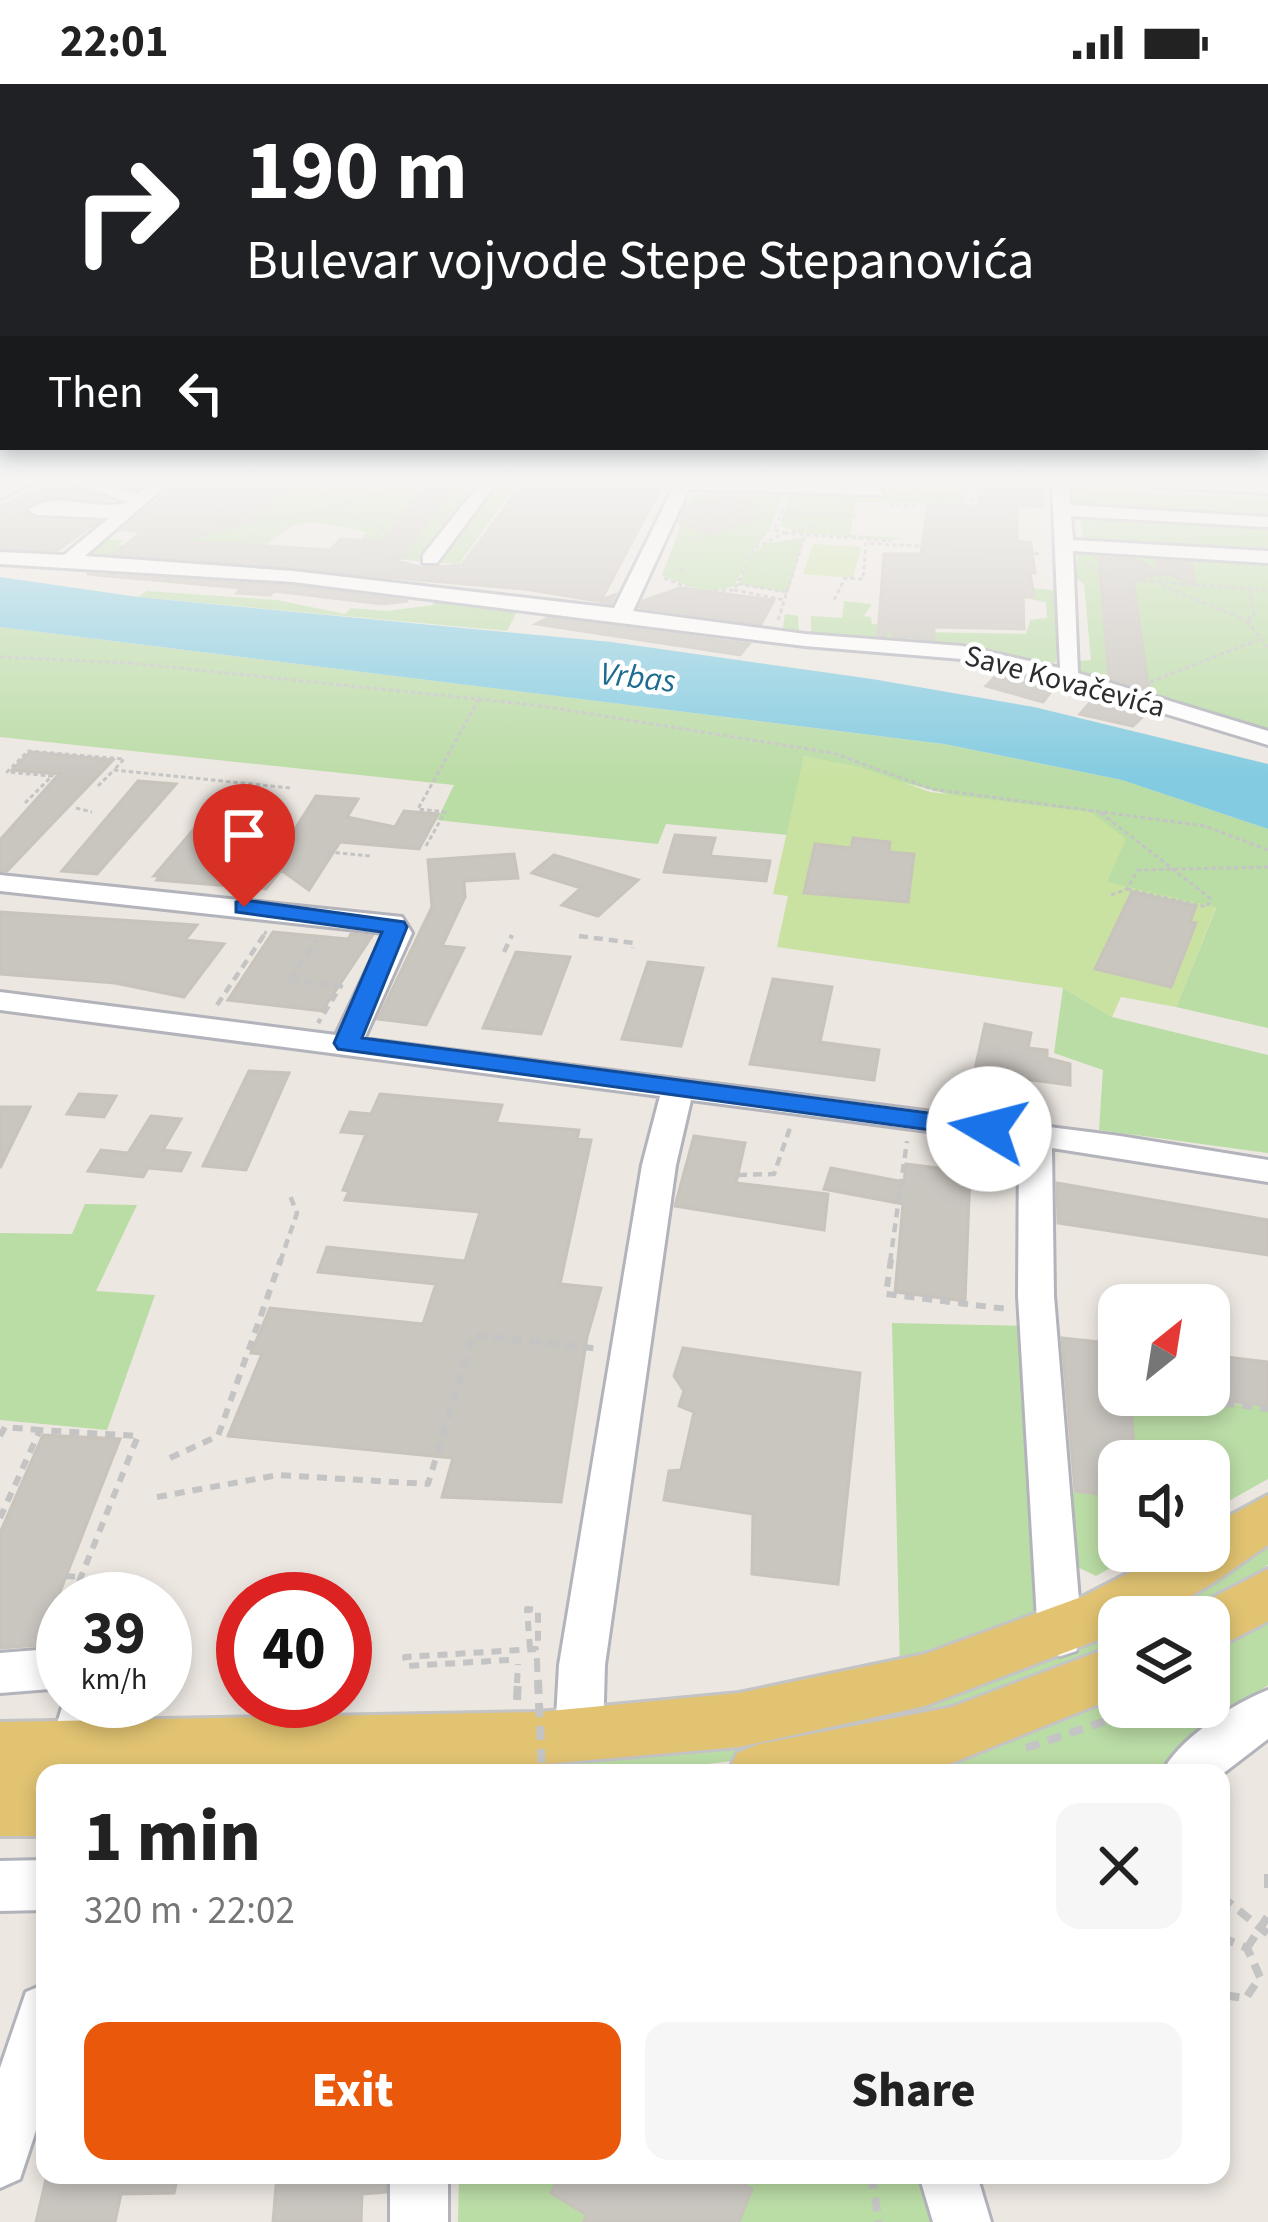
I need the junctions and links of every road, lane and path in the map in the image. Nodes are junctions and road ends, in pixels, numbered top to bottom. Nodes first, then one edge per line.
1 (334, 582) edge
2 (637, 582) edge
3 (657, 582) dead end
4 (671, 582) edge
5 (791, 582) edge
6 (843, 582) edge
7 (1064, 582) edge
8 (1145, 582) edge
9 (1156, 583) junction
10 (675, 584) junction
11 (738, 584) joint
12 (1250, 588) junction
13 (734, 590) junction
14 (1268, 590) edge
15 (788, 592) junction
16 (785, 600) junction
17 (834, 600) dead end
18 (622, 613) junction
19 (1246, 620) junction
20 (772, 636) junction
21 (1257, 640) junction
22 (1268, 647) edge
23 (0, 657) edge
24 (1063, 677) junction
25 (1140, 686) dead end
26 (480, 698) junction
27 (1268, 739) edge
28 (114, 770) junction
29 (98, 786) dead end
30 (291, 788) dead end
31 (25, 803) dead end
32 (76, 808) dead end
33 (1096, 809) junction
34 (92, 812) dead end
35 (426, 846) dead end
36 (1268, 850) edge
37 (328, 852) dead end
38 (371, 856) dead end
39 (1268, 867) edge
40 (1174, 868) junction
41 (0, 883) edge
42 (1126, 889) junction
43 (1111, 895) dead end
44 (0, 903) edge
45 (342, 917) junction
46 (273, 922) junction
47 (512, 935) dead end
48 (579, 936) dead end
49 (317, 938) dead end
50 (633, 948) dead end
51 (504, 952) dead end
52 (4, 1008) edge
53 (210, 1015) dead end
54 (315, 1028) dead end
55 (347, 1043) junction
56 (678, 1088) junction
57 (793, 1118) dead end
58 (1035, 1135) junction
59 (908, 1136) dead end
60 (1268, 1171) edge
61 (738, 1175) dead end
62 (289, 1193) dead end
63 (1007, 1309) dead end
64 (632, 1352) junction
65 (1230, 1404) edge
66 (1268, 1409) edge
67 (40, 1430) junction
68 (0, 1436) edge
69 (170, 1458) dead end
70 (157, 1497) dead end
71 (1268, 1517) edge
72 (0, 1518) edge
73 (83, 1572) edge
74 (1268, 1593) edge
75 (1230, 1615) edge
76 (1060, 1637) junction
77 (538, 1643) dead end
78 (530, 1649) junction
79 (36, 1670) edge
80 (0, 1673) edge
81 (1098, 1678) edge
82 (1268, 1712) edge
83 (1098, 1724) edge
84 (70, 1728) edge
85 (192, 1728) edge
86 (544, 1737) edge
87 (0, 1750) edge
88 (1020, 1750) dead end
89 (805, 1764) edge
90 (1198, 1764) edge
91 (0, 1806) edge
92 (36, 1806) edge
93 (1268, 1874) edge
94 (36, 1885) edge
95 (0, 1886) edge
96 (1268, 1889) edge
97 (1230, 1903) edge
98 (1268, 1916) edge
99 (1264, 1931) edge
100 (1230, 1941) edge
101 (1247, 1948) junction
102 (1230, 1996) edge
103 (36, 2041) edge
104 (0, 2159) edge
105 (419, 2184) edge
106 (873, 2184) edge
107 (951, 2184) edge
108 (419, 2222) edge
109 (879, 2222) edge
110 (962, 2222) edge

1 - 18 street, Save Kovačevića
2 - 18 street
3 - 10 path
4 - 10 path
5 - 15 path
6 - 17 path
7 - 24 street
8 - 9 path
9 - 12 path
9 - 19 path
10 - 13 path
11 - 13 path
11 - 15 path
12 - 14 path
12 - 19 path
13 - 16 path
15 - 16 path
16 - 20 path
18 - 20 street, Save Kovačevića
19 - 21 path
20 - 24 street, Save Kovačevića
21 - 22 path
21 - 25 path
23 - 26 path
24 - 27 street, Save Kovačevića
26 - 33 path
26 - 35 path
28 - 29 path
28 - 30 path
28 - 31 path
32 - 34 path
33 - 36 path
33 - 40 path
37 - 38 path
39 - 40 path
40 - 42 path
40 - 42 path
41 - 45 street
42 - 43 path
44 - 46 street
45 - 46 street
45 - 55 street
46 - 53 path
47 - 51 path
48 - 50 path
49 - 54 path
52 - 55 street
55 - 56 street
56 - 58 street
56 - 64 street
57 - 61 path
58 - 60 street
58 - 76 street
59 - 63 path
62 - 69 path
64 - 70 path
64 - 86 street
65 - 66 path
67 - 68 path
67 - 72 path
67 - 73 path
71 - 76 main road
74 - 75 main road
76 - 86 main road
77 - 78 path
78 - 86 path, bridge
78 - 86 path
79 - 80 street
81 - 89 main road
82 - 90 street
83 - 88 path
84 - 87 main road
85 - 86 main road
91 - 92 main road
93 - 96 path
94 - 95 street
97 - 99 path
98 - 99 path
99 - 101 path
100 - 101 path
101 - 102 path
103 - 104 street
105 - 108 street
106 - 109 path
107 - 110 street

